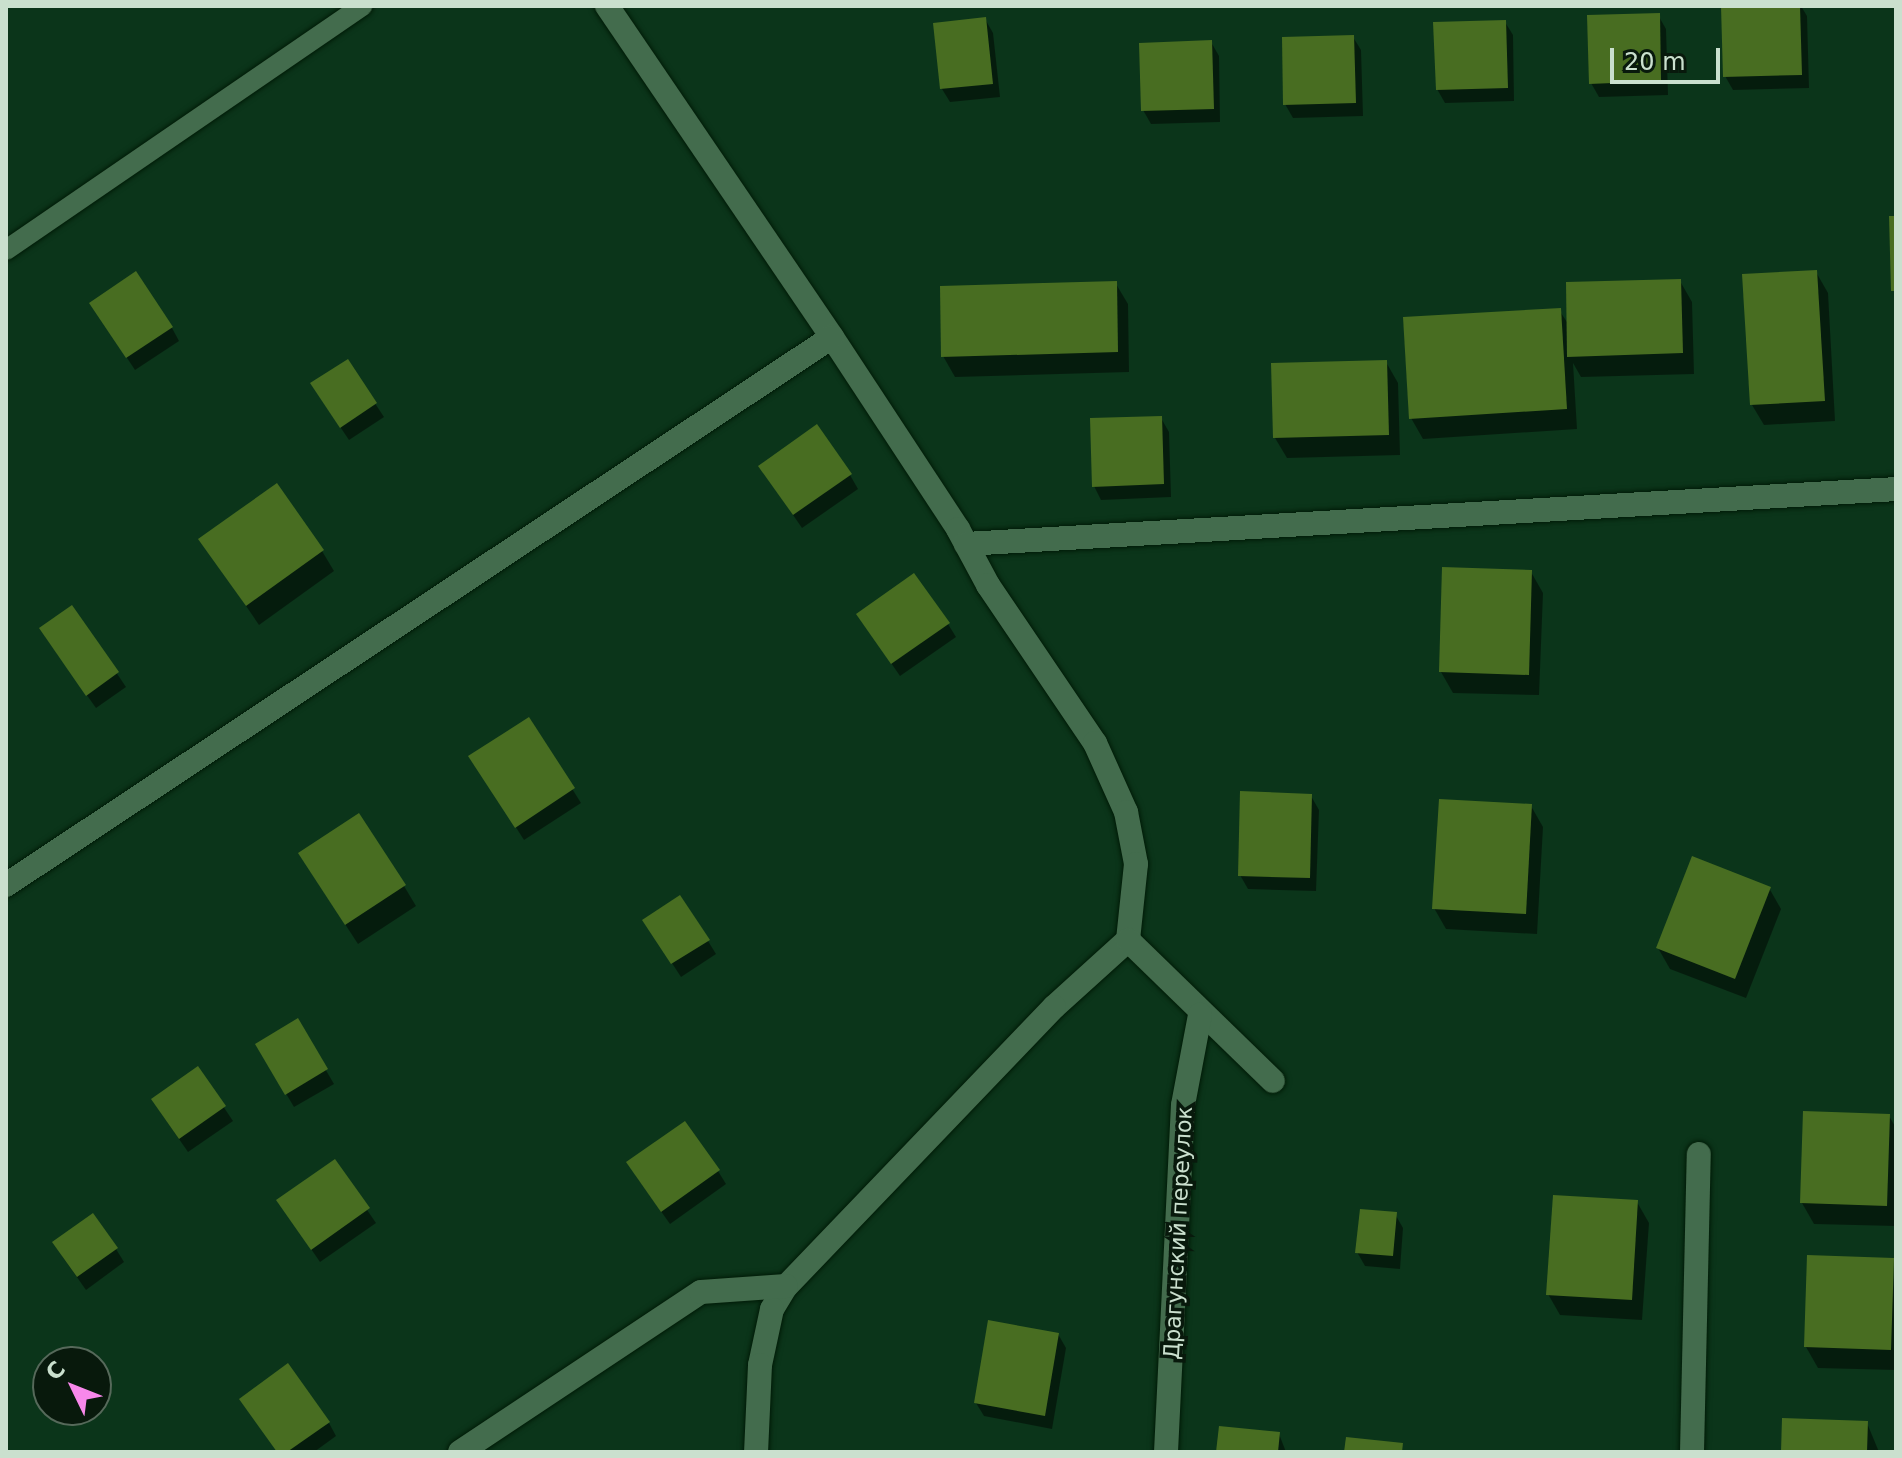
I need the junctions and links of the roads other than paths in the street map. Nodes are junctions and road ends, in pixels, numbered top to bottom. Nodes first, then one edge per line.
1 (363, 6) edge
2 (607, 6) edge
3 (6, 250) edge
4 (832, 337) junction
5 (1896, 489) edge
6 (966, 544) junction
7 (6, 885) edge
8 (1128, 940) junction
9 (1200, 1015) junction
10 (1273, 1081) dead end
11 (1699, 1154) dead end
12 (786, 1286) junction
13 (460, 1452) edge
14 (756, 1452) edge
15 (1166, 1452) edge
16 (1692, 1452) edge

1 - 3 lane
2 - 4 street
4 - 6 street
4 - 7 street
5 - 6 street
6 - 8 street
8 - 9 street
8 - 12 street
9 - 10 street
9 - 15 street, Драгунский переулок
11 - 16 street
12 - 13 street
12 - 14 street

